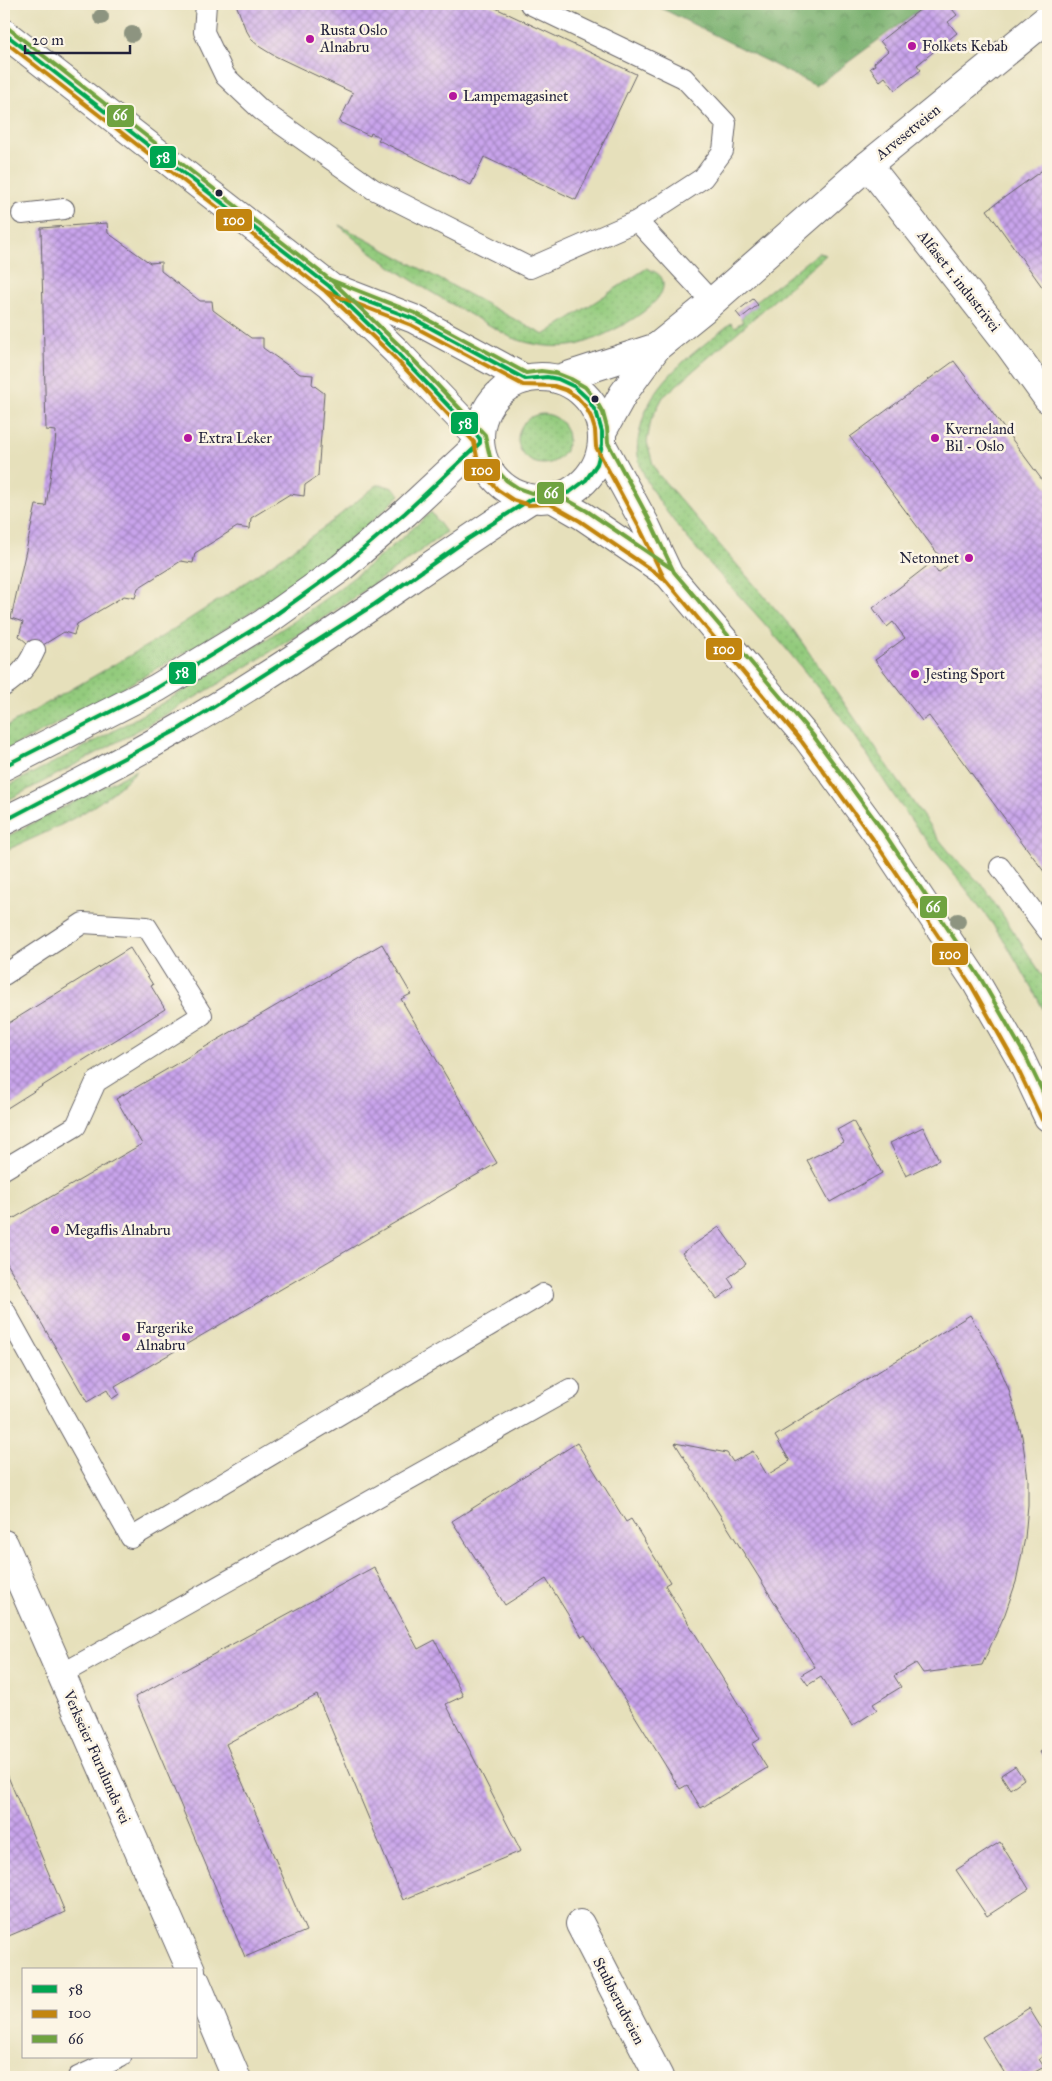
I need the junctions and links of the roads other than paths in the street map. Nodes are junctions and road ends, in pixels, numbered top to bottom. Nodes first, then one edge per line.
1 (206, 4) edge
2 (530, 4) edge
3 (1048, 18) edge
4 (4, 33) edge
5 (868, 165) junction
6 (64, 209) dead end
7 (22, 214) dead end
8 (637, 221) junction
9 (328, 286) junction
10 (712, 302) junction
11 (657, 347) junction
12 (525, 379) junction
13 (558, 379) junction
14 (1048, 399) edge
15 (602, 439) junction
16 (480, 441) junction
17 (542, 499) junction
18 (670, 575) junction
19 (35, 650) dead end
20 (4, 686) edge
21 (4, 766) edge
22 (4, 821) edge
23 (1000, 867) dead end
24 (1048, 931) edge
25 (4, 974) edge
26 (1048, 1117) edge
27 (4, 1169) edge
28 (543, 1294) dead end
29 (4, 1309) edge
30 (570, 1389) dead end
31 (4, 1544) edge
32 (60, 1675) junction
33 (580, 1924) dead end
34 (190, 1968) edge
35 (198, 1992) edge
36 (203, 2018) edge
37 (119, 2058) edge
38 (78, 2077) edge
39 (236, 2077) edge
40 (659, 2077) edge

1 - 8 lane
2 - 8 lane
3 - 5 main road, Arvesetveien
4 - 9 main road
5 - 10 main road, Arvesetveien
5 - 14 main road, Alfaset 1. industrivei
6 - 7 lane
8 - 10 lane
9 - 12 main road
9 - 16 main road
10 - 11 main road, Arvesetveien
11 - 13 main road, Arvesetveien
11 - 15 main road, Arvesetveien
12 - 13 main road
12 - 16 main road
13 - 15 main road
15 - 17 main road
15 - 18 main road
16 - 17 main road
16 - 21 main road
17 - 18 main road
17 - 22 main road
18 - 26 main road
19 - 20 lane
23 - 24 lane
25 - 27 lane
28 - 29 lane
30 - 32 lane
31 - 32 main road, Verkseier Furulunds vei
32 - 34 main road, Verkseier Furulunds vei
33 - 40 main road, Stubberudveien
35 - 36 main road
36 - 39 main road
37 - 38 lane

